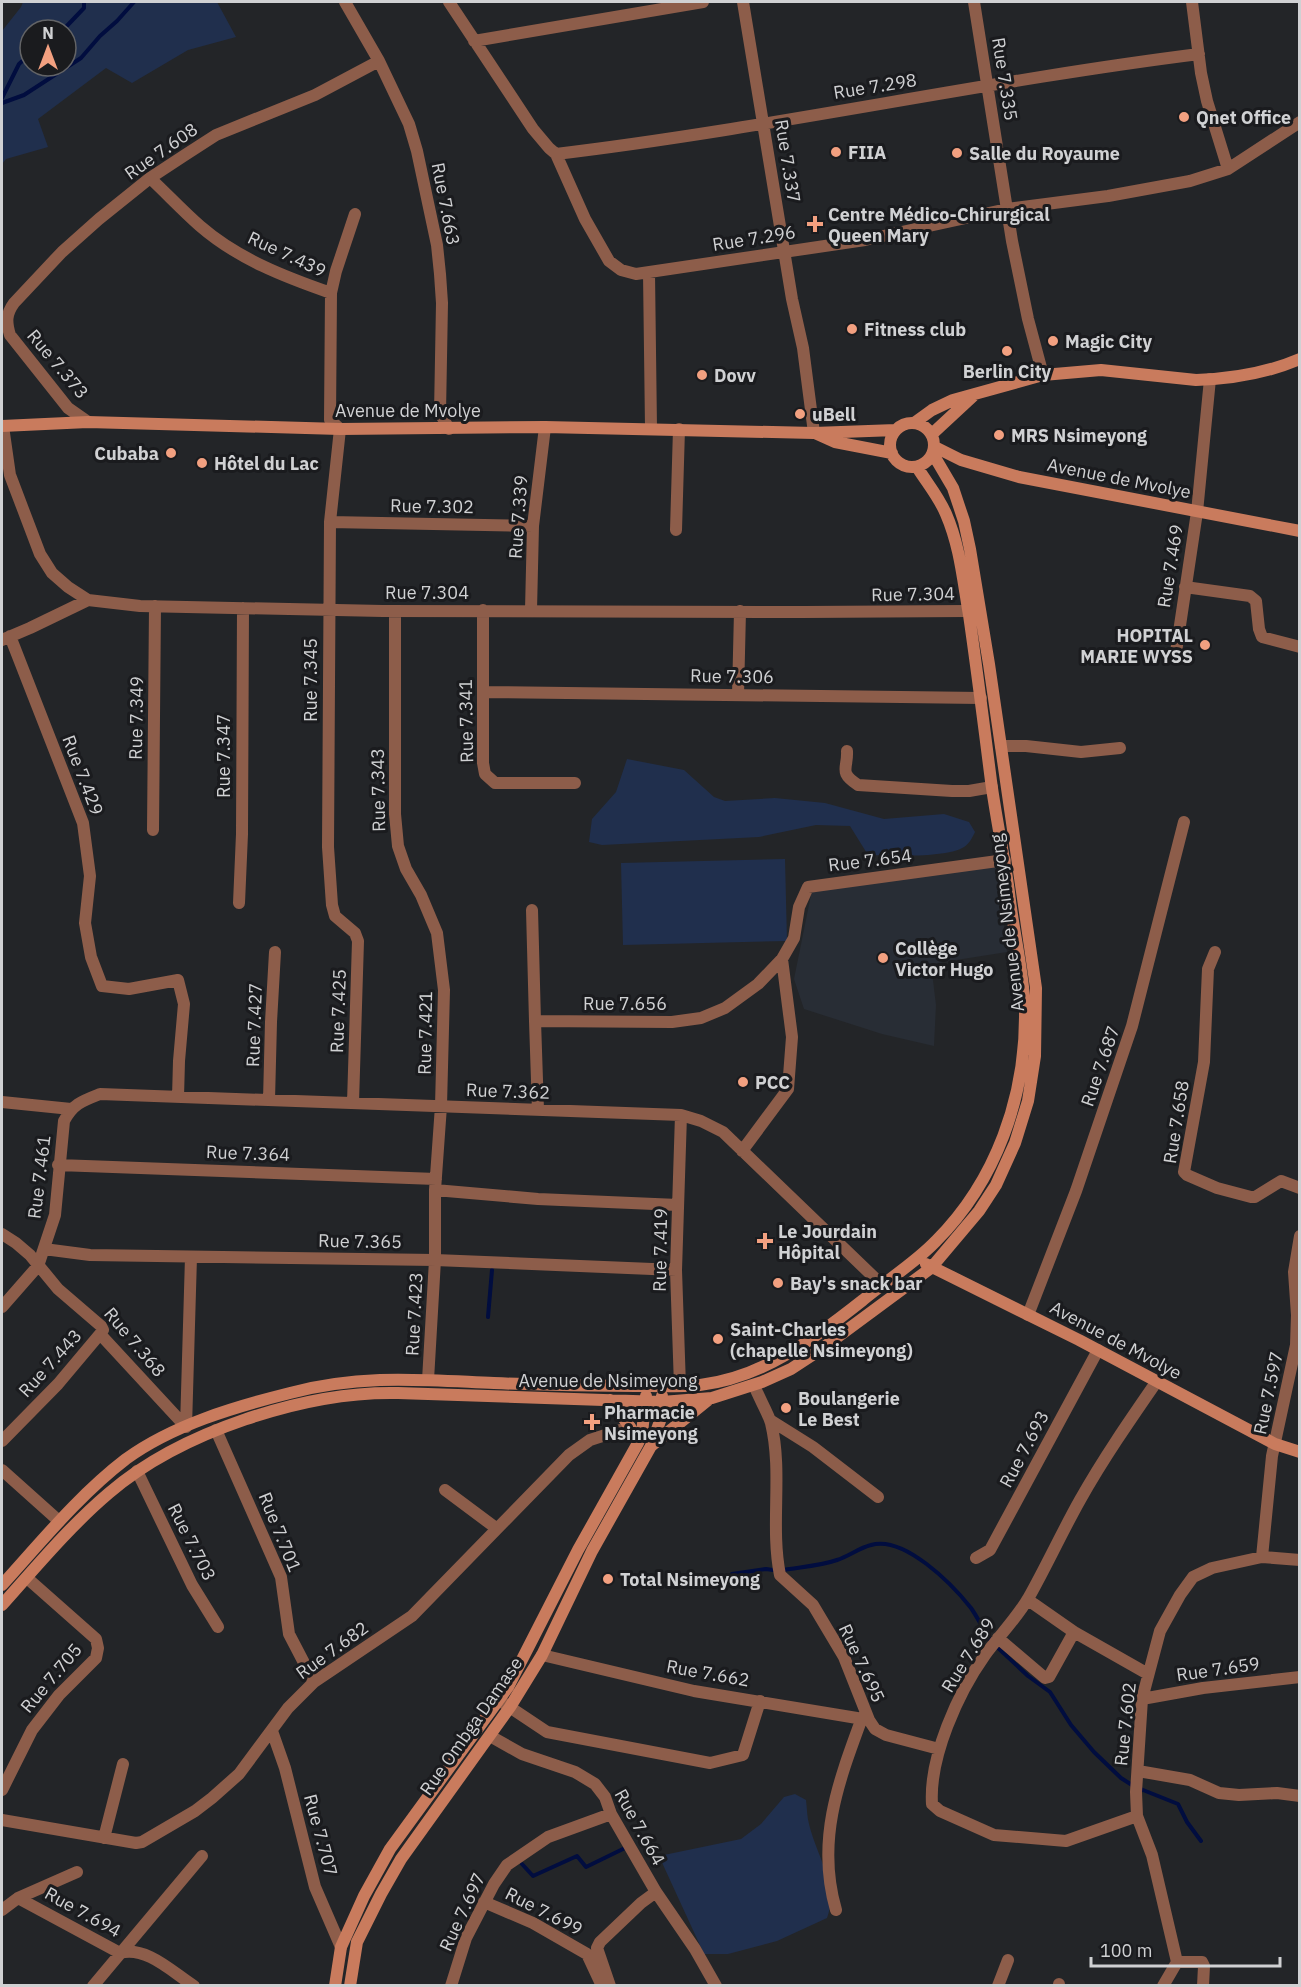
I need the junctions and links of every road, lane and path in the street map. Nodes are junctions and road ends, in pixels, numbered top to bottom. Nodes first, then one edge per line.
1 (345, 2) edge
2 (449, 2) edge
3 (703, 2) edge
4 (743, 2) edge
5 (974, 2) edge
6 (1192, 2) edge
7 (474, 41) junction
8 (1199, 54) junction
9 (379, 61) junction
10 (988, 87) junction
11 (1299, 122) edge
12 (763, 123) junction
13 (556, 154) junction
14 (1228, 169) junction
15 (150, 178) junction
16 (1007, 209) junction
17 (356, 214) dead end
18 (784, 251) junction
19 (649, 273) junction
20 (331, 293) junction
21 (7, 324) joint
22 (1299, 359) edge
23 (1043, 375) junction
24 (1210, 379) junction
25 (975, 394) junction
26 (88, 422) junction
27 (914, 423) junction
28 (2, 426) edge
29 (545, 427) junction
30 (651, 428) junction
31 (340, 429) junction
32 (449, 429) junction
33 (679, 429) junction
34 (896, 430) junction
35 (814, 433) junction
36 (932, 434) junction
37 (934, 451) junction
38 (892, 453) junction
39 (917, 467) junction
40 (1197, 512) junction
41 (330, 522) junction
42 (533, 526) junction
43 (676, 530) dead end
44 (1299, 531) edge
45 (1185, 587) junction
46 (88, 600) junction
47 (155, 606) junction
48 (243, 608) junction
49 (329, 610) junction
50 (483, 610) junction
51 (531, 610) junction
52 (396, 611) junction
53 (740, 611) junction
54 (968, 611) junction
55 (6, 638) edge
56 (1299, 647) edge
57 (1176, 652) dead end
58 (483, 692) junction
59 (738, 694) junction
60 (981, 698) junction
61 (1001, 747) junction
62 (1120, 748) dead end
63 (847, 751) dead end
64 (575, 783) dead end
65 (992, 787) junction
66 (1184, 822) dead end
67 (153, 830) dead end
68 (1005, 860) junction
69 (239, 903) dead end
70 (532, 910) dead end
71 (346, 927) joint
72 (275, 952) dead end
73 (1215, 952) dead end
74 (441, 959) joint
75 (782, 959) junction
76 (535, 1021) junction
77 (178, 1097) junction
78 (269, 1100) junction
79 (2, 1102) edge
80 (353, 1103) junction
81 (441, 1106) junction
82 (70, 1109) junction
83 (538, 1110) junction
84 (681, 1115) junction
85 (742, 1151) junction
86 (58, 1165) junction
87 (435, 1184) junction
88 (1299, 1188) edge
89 (678, 1205) junction
90 (2, 1234) edge
91 (1299, 1236) edge
92 (44, 1249) junction
93 (191, 1257) junction
94 (917, 1259) junction
95 (435, 1260) junction
96 (38, 1266) junction
97 (932, 1268) junction
98 (676, 1270) junction
99 (882, 1285) junction
100 (2, 1307) edge
101 (1028, 1315) junction
102 (100, 1334) junction
103 (1098, 1350) junction
104 (428, 1380) junction
105 (1157, 1381) junction
106 (754, 1385) junction
107 (646, 1386) junction
108 (662, 1386) junction
109 (680, 1386) junction
110 (712, 1398) junction
111 (610, 1400) junction
112 (646, 1402) junction
113 (662, 1402) junction
114 (770, 1420) junction
115 (186, 1427) junction
116 (630, 1427) junction
117 (216, 1430) junction
118 (2, 1441) edge
119 (1275, 1444) junction
120 (644, 1445) junction
121 (1299, 1452) edge
122 (2, 1470) edge
123 (137, 1471) junction
124 (445, 1490) dead end
125 (878, 1497) dead end
126 (59, 1521) junction
127 (496, 1528) junction
128 (1262, 1557) junction
129 (976, 1558) dead end
130 (1299, 1560) edge
131 (27, 1578) junction
132 (2, 1585) edge
133 (1029, 1596) junction
134 (2, 1605) edge
135 (218, 1627) dead end
136 (1074, 1632) junction
137 (998, 1638) junction
138 (542, 1655) junction
139 (1148, 1674) junction
140 (1299, 1677) edge
141 (314, 1682) junction
142 (1142, 1698) junction
143 (498, 1700) junction
144 (760, 1701) junction
145 (510, 1707) junction
146 (865, 1719) junction
147 (272, 1731) junction
148 (490, 1736) junction
149 (939, 1749) junction
150 (123, 1764) dead end
151 (1138, 1771) junction
152 (2, 1790) edge
153 (1299, 1796) edge
154 (611, 1814) junction
155 (1137, 1815) junction
156 (2, 1820) edge
157 (104, 1838) junction
158 (202, 1856) dead end
159 (77, 1872) dead end
160 (656, 1893) junction
161 (18, 1898) junction
162 (484, 1902) junction
163 (2, 1910) edge
164 (836, 1910) dead end
165 (341, 1947) junction
166 (120, 1953) junction
167 (1008, 1960) dead end
168 (1177, 1962) junction
169 (93, 1986) edge
170 (194, 1986) edge
171 (335, 1986) edge
172 (350, 1986) edge
173 (451, 1986) edge
174 (602, 1986) edge
175 (610, 1986) edge
176 (716, 1986) edge
177 (998, 1986) edge
178 (1163, 1986) edge
179 (1203, 1986) edge

1 - 9 street, Rue 7.663
2 - 7 street, Rue 7.296
3 - 7 street
4 - 12 street, Rue 7.337
5 - 10 street, Rue 7.335
6 - 8 street
7 - 13 street, Rue 7.296
8 - 10 street, Rue 7.298
8 - 14 street
9 - 15 street, Rue 7.608
9 - 32 street, Rue 7.663
10 - 12 street, Rue 7.298
10 - 16 street, Rue 7.335
11 - 14 street, Rue 7.296
12 - 13 street, Rue 7.298
12 - 18 street, Rue 7.337
13 - 19 street, Rue 7.296
14 - 16 street, Rue 7.296
15 - 20 street, Rue 7.439
15 - 21 street, Rue 7.608
16 - 18 street, Rue 7.296
16 - 23 street, Rue 7.335
17 - 20 street
18 - 19 street, Rue 7.296
18 - 35 street, Rue 7.337
19 - 30 street
20 - 31 street, Rue 7.439
21 - 26 street, Rue 7.373
22 - 24 main road
23 - 24 main road
23 - 25 main road
24 - 40 street, Rue 7.469
25 - 27 main road
25 - 36 main road
26 - 28 main road, Avenue de Mvolye
26 - 31 main road, Avenue de Mvolye
27 - 34 main road
27 - 36 main road
28 - 46 street, Rue 7.304
29 - 30 main road, Avenue de Mvolye
29 - 32 main road, Avenue de Mvolye
29 - 42 street, Rue 7.339
30 - 33 main road, Avenue de Mvolye
31 - 32 main road, Avenue de Mvolye
31 - 41 street, Rue 7.345
33 - 35 main road, Avenue de Mvolye
33 - 43 street
34 - 35 main road, Avenue de Mvolye
34 - 38 main road
35 - 38 main road, Avenue de Mvolye
36 - 37 main road
37 - 39 main road
37 - 40 main road, Avenue de Mvolye
37 - 61 main road, Avenue de Nsimeyong
38 - 39 main road
39 - 54 main road, Avenue de Nsimeyong
40 - 44 main road, Avenue de Mvolye
40 - 45 street, Rue 7.469
41 - 42 street, Rue 7.302
41 - 49 street, Rue 7.345
42 - 51 street, Rue 7.339
45 - 56 street
45 - 57 street, Rue 7.469
46 - 47 street, Rue 7.304
46 - 55 street
47 - 48 street, Rue 7.304
47 - 67 street, Rue 7.349
48 - 49 street, Rue 7.304
48 - 69 street, Rue 7.347
49 - 52 street, Rue 7.304
49 - 71 street, Rue 7.345
50 - 51 street, Rue 7.304
50 - 52 street, Rue 7.304
50 - 58 street, Rue 7.341
51 - 53 street, Rue 7.304
52 - 74 street, Rue 7.343
53 - 54 street, Rue 7.304
53 - 59 street
54 - 60 main road, Avenue de Nsimeyong
55 - 77 street, Rue 7.429
58 - 59 street, Rue 7.306
58 - 64 street, Rue 7.341
59 - 60 street, Rue 7.306
60 - 65 main road, Avenue de Nsimeyong
61 - 62 street
61 - 97 main road, Avenue de Nsimeyong
63 - 65 street
65 - 68 main road, Avenue de Nsimeyong
66 - 101 street, Rue 7.687
68 - 75 street, Rue 7.654
68 - 94 main road, Avenue de Nsimeyong
70 - 76 street
71 - 80 street, Rue 7.425
72 - 78 street, Rue 7.427
73 - 88 street, Rue 7.658
74 - 81 street, Rue 7.421
75 - 76 street, Rue 7.656
75 - 85 street
76 - 83 street
77 - 78 street, Rue 7.362
77 - 82 street, Rue 7.362
78 - 80 street, Rue 7.362
79 - 82 street
80 - 81 street, Rue 7.362
81 - 83 street, Rue 7.362
81 - 87 street, Rue 7.423
82 - 86 street, Rue 7.461
83 - 84 street, Rue 7.362
84 - 85 street, Rue 7.362
84 - 89 street, Rue 7.419
85 - 99 street, Rue 7.362
86 - 87 street, Rue 7.364
86 - 92 street, Rue 7.461
87 - 89 street, Rue 7.364
87 - 95 street, Rue 7.423
89 - 98 street, Rue 7.419
90 - 96 street, Rue 7.368
91 - 119 street, Rue 7.597
92 - 93 street, Rue 7.365
92 - 96 street, Rue 7.461
93 - 95 street, Rue 7.365
93 - 115 street
94 - 97 main road, Avenue de Mvolye
94 - 99 main road, Avenue de Nsimeyong
95 - 98 street, Rue 7.365
95 - 104 street, Rue 7.423
96 - 100 street, Rue 7.461
96 - 102 street, Rue 7.368
97 - 101 main road, Avenue de Mvolye
97 - 106 main road, Avenue de Nsimeyong
98 - 109 street, Rue 7.419
99 - 109 main road, Avenue de Nsimeyong
101 - 103 main road, Avenue de Mvolye
102 - 115 street, Rue 7.368
102 - 118 street, Rue 7.443
103 - 105 main road, Avenue de Mvolye
103 - 129 street, Rue 7.693
104 - 107 main road, Avenue de Nsimeyong
104 - 115 main road, Avenue de Nsimeyong
105 - 119 main road, Avenue de Mvolye
105 - 133 street, Rue 7.689
106 - 110 main road, Avenue de Nsimeyong
106 - 114 street, Rue 7.695
107 - 108 main road, Avenue de Nsimeyong
107 - 112 main road, Rue Ombga Damase
108 - 109 main road, Avenue de Nsimeyong
108 - 113 main road, Rue Ombga Damase
110 - 113 main road, Avenue de Nsimeyong
110 - 120 main road
111 - 112 main road, Avenue de Nsimeyong
111 - 116 main road
111 - 117 main road, Avenue de Nsimeyong
112 - 113 main road, Avenue de Nsimeyong
112 - 120 main road, Rue Ombga Damase
113 - 120 main road, Rue Ombga Damase
114 - 125 street
114 - 146 street, Rue 7.695
115 - 126 main road, Avenue de Nsimeyong
116 - 120 main road
116 - 127 street, Rue 7.682
117 - 123 main road, Avenue de Nsimeyong
117 - 141 street, Rue 7.701
119 - 121 main road, Avenue de Mvolye
119 - 128 street, Rue 7.597
120 - 138 main road, Rue Ombga Damase
120 - 143 main road, Rue Ombga Damase
122 - 126 street
123 - 131 main road, Avenue de Nsimeyong
123 - 135 street, Rue 7.703
124 - 127 street
126 - 132 main road, Avenue de Nsimeyong
127 - 141 street, Rue 7.682
128 - 130 street, Rue 7.602
128 - 139 street, Rue 7.602
131 - 134 main road, Avenue de Nsimeyong
131 - 152 street, Rue 7.705
133 - 136 street
133 - 137 street, Rue 7.689
136 - 137 street
136 - 139 street
137 - 149 street, Rue 7.689
138 - 144 street, Rue 7.662
138 - 145 main road, Rue Ombga Damase
139 - 142 street, Rue 7.602
140 - 142 street, Rue 7.659
141 - 147 street, Rue 7.682
142 - 151 street, Rue 7.602
143 - 145 street
143 - 165 main road, Rue Ombga Damase
144 - 145 street
144 - 146 street, Rue 7.662
145 - 148 main road, Rue Ombga Damase
146 - 149 street, Rue 7.695
146 - 164 street
147 - 157 street, Rue 7.682
147 - 165 street, Rue 7.707
148 - 154 street, Rue 7.664
148 - 172 main road, Rue Ombga Damase
149 - 155 street, Rue 7.689
150 - 157 street
151 - 153 street
151 - 155 street, Rue 7.602
154 - 160 street, Rue 7.664
154 - 162 street, Rue 7.697
155 - 168 street, Rue 7.602
156 - 157 street, Rue 7.682
158 - 166 street
159 - 161 street
160 - 175 street
160 - 176 street, Rue 7.664
161 - 163 street
161 - 166 street, Rue 7.694
162 - 173 street, Rue 7.697
162 - 174 street, Rue 7.699
165 - 171 main road, Rue Ombga Damase
166 - 169 street
166 - 170 street, Rue 7.694
167 - 177 street
168 - 178 street
168 - 179 street

